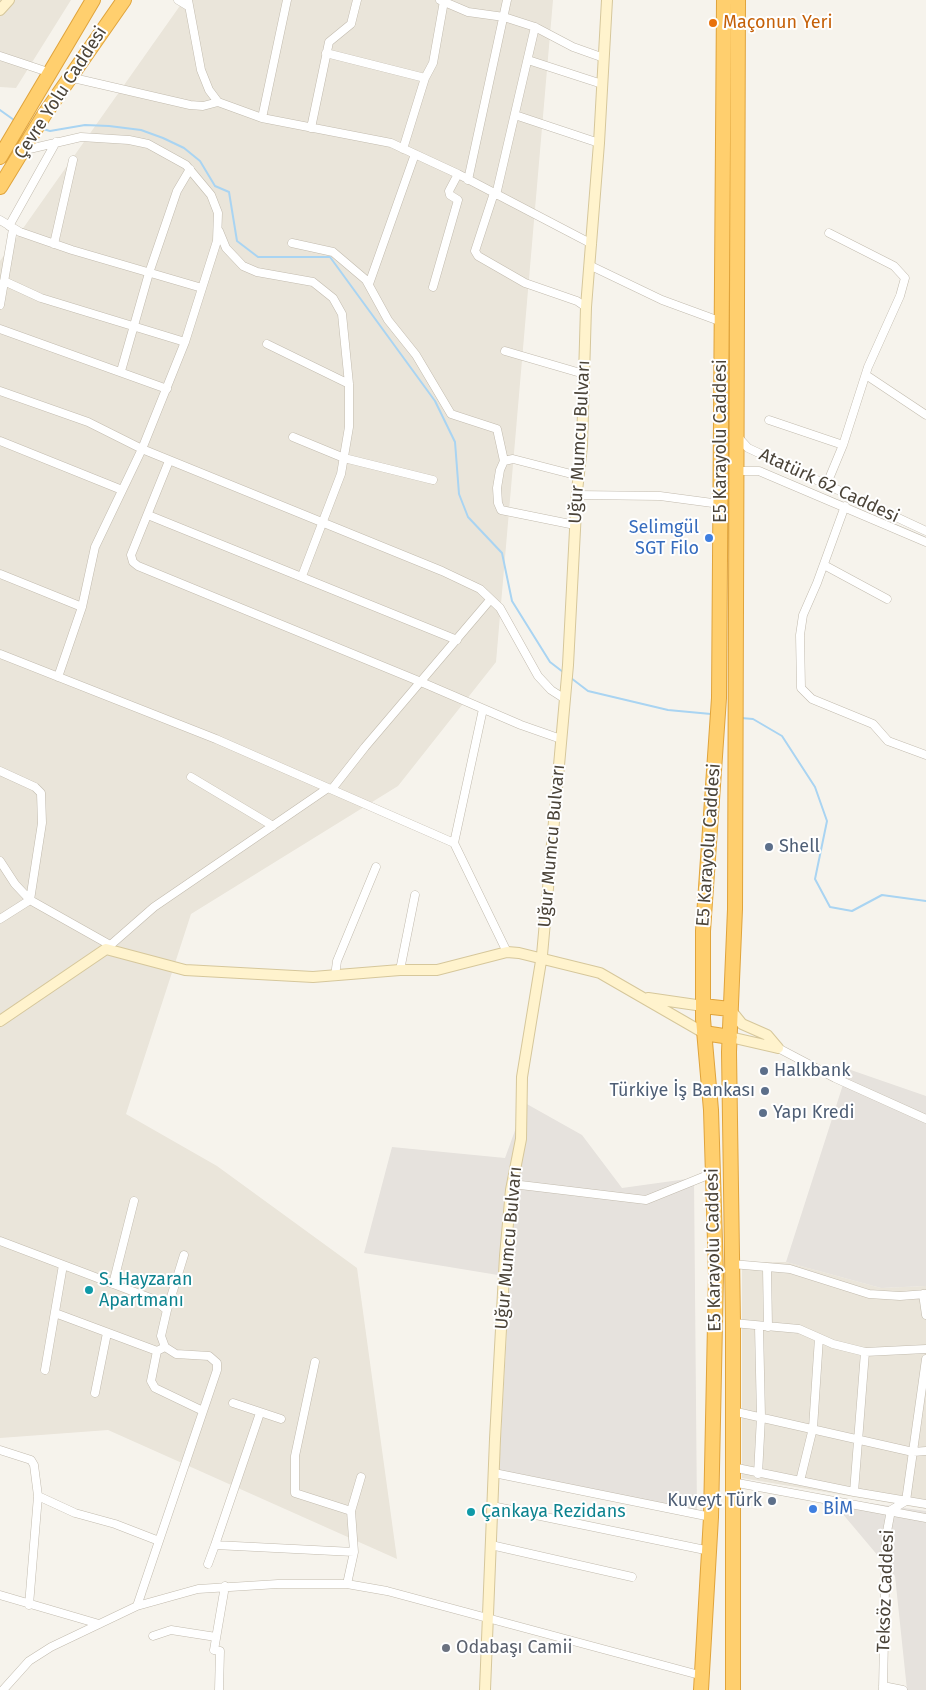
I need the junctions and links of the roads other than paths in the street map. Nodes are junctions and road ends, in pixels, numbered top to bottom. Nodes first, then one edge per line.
1 (93, 0) edge
2 (124, 0) edge
3 (178, 0) edge
4 (287, 0) edge
5 (357, 0) edge
6 (507, 0) edge
7 (607, 0) edge
8 (724, 0) edge
9 (738, 0) edge
10 (442, 1) edge
11 (188, 3) edge
12 (504, 17) junction
13 (535, 27) junction
14 (326, 53) junction
15 (0, 56) edge
16 (604, 58) junction
17 (528, 60) junction
18 (51, 73) junction
19 (69, 77) junction
20 (426, 78) junction
21 (602, 84) junction
22 (218, 102) junction
23 (515, 115) junction
24 (262, 118) junction
25 (311, 128) junction
26 (56, 142) junction
27 (599, 144) junction
28 (26, 145) junction
29 (402, 149) junction
30 (415, 154) junction
31 (0, 157) edge
32 (74, 160) dead end
33 (190, 169) junction
34 (458, 174) junction
35 (468, 180) junction
36 (0, 187) edge
37 (495, 194) junction
38 (0, 220) edge
39 (11, 228) junction
40 (218, 229) junction
41 (829, 233) dead end
42 (292, 243) dead end
43 (54, 244) junction
44 (592, 244) junction
45 (590, 265) junction
46 (149, 272) junction
47 (4, 282) junction
48 (369, 284) junction
49 (433, 287) dead end
50 (202, 288) junction
51 (0, 305) edge
52 (586, 307) junction
53 (722, 322) junction
54 (133, 326) junction
55 (0, 329) edge
56 (185, 342) junction
57 (267, 344) dead end
58 (505, 351) dead end
59 (121, 371) junction
60 (584, 374) junction
61 (866, 375) junction
62 (349, 384) junction
63 (167, 388) junction
64 (0, 391) edge
65 (926, 415) edge
66 (769, 420) dead end
67 (737, 435) junction
68 (293, 437) dead end
69 (0, 441) edge
70 (843, 444) junction
71 (142, 449) junction
72 (344, 458) junction
73 (170, 460) junction
74 (504, 461) junction
75 (737, 471) junction
76 (579, 476) junction
77 (433, 480) dead end
78 (826, 486) junction
79 (122, 490) junction
80 (577, 495) junction
81 (720, 504) junction
82 (845, 506) junction
83 (148, 515) junction
84 (324, 524) junction
85 (576, 526) junction
86 (926, 532) edge
87 (926, 542) edge
88 (824, 565) junction
89 (0, 574) edge
90 (302, 576) junction
91 (887, 599) dead end
92 (490, 600) junction
93 (82, 607) junction
94 (457, 640) junction
95 (0, 654) edge
96 (58, 677) junction
97 (421, 682) junction
98 (565, 699) junction
99 (483, 709) junction
100 (562, 739) junction
101 (926, 756) edge
102 (0, 771) edge
103 (191, 776) dead end
104 (330, 789) junction
105 (273, 826) junction
106 (454, 843) junction
107 (0, 860) edge
108 (376, 867) dead end
109 (415, 896) dead end
110 (30, 900) junction
111 (0, 919) edge
112 (108, 947) junction
113 (506, 952) junction
114 (541, 958) junction
115 (400, 970) junction
116 (336, 976) junction
117 (630, 991) junction
118 (703, 1006) junction
119 (730, 1009) junction
120 (0, 1021) edge
121 (704, 1033) junction
122 (730, 1037) junction
123 (778, 1048) junction
124 (926, 1119) edge
125 (713, 1173) junction
126 (512, 1184) junction
127 (134, 1201) dead end
128 (0, 1241) edge
129 (184, 1255) dead end
130 (732, 1264) junction
131 (62, 1265) junction
132 (766, 1268) junction
133 (113, 1284) junction
134 (924, 1294) edge
135 (167, 1310) junction
136 (54, 1314) junction
137 (926, 1315) edge
138 (733, 1323) junction
139 (759, 1327) junction
140 (768, 1327) junction
141 (107, 1333) junction
142 (819, 1338) junction
143 (161, 1349) junction
144 (926, 1349) edge
145 (865, 1352) junction
146 (926, 1359) edge
147 (315, 1362) dead end
148 (45, 1370) dead end
149 (95, 1393) dead end
150 (233, 1403) dead end
151 (203, 1411) junction
152 (732, 1411) junction
153 (260, 1413) junction
154 (761, 1417) junction
155 (282, 1418) dead end
156 (813, 1428) junction
157 (860, 1438) junction
158 (0, 1450) edge
159 (926, 1451) edge
160 (912, 1452) junction
161 (732, 1467) junction
162 (494, 1473) junction
163 (758, 1474) junction
164 (360, 1476) dead end
165 (732, 1482) junction
166 (800, 1482) junction
167 (854, 1492) junction
168 (38, 1496) junction
169 (906, 1501) junction
170 (926, 1504) edge
171 (492, 1506) junction
172 (891, 1510) junction
173 (351, 1511) junction
174 (711, 1517) junction
175 (926, 1518) edge
176 (160, 1541) junction
177 (215, 1545) junction
178 (491, 1545) junction
179 (354, 1552) junction
180 (710, 1552) junction
181 (208, 1564) dead end
182 (632, 1576) dead end
183 (347, 1584) junction
184 (225, 1586) junction
185 (0, 1595) edge
186 (30, 1605) junction
187 (137, 1606) junction
188 (488, 1619) junction
189 (98, 1624) junction
190 (153, 1636) dead end
191 (216, 1637) junction
192 (702, 1683) edge
193 (883, 1688) edge
194 (3, 1690) edge
195 (219, 1690) edge
196 (485, 1690) edge
197 (733, 1690) edge
198 (904, 1690) edge

1 - 18 highway, Çevre Yolu Caddesi
2 - 19 highway, Çevre Yolu Caddesi
3 - 11 street
4 - 24 street
5 - 14 street
6 - 12 street
7 - 16 street, Uğur Mumcu Bulvarı
8 - 53 highway, E5 Karayolu Caddesi
9 - 67 highway, E5 Karayolu Caddesi
10 - 12 street
10 - 20 street
11 - 22 street
12 - 13 street
12 - 35 street
13 - 16 street
13 - 17 street
14 - 20 street
14 - 25 street
15 - 18 street
16 - 21 street, Uğur Mumcu Bulvarı
17 - 21 street
17 - 23 street
18 - 31 highway, Çevre Yolu Caddesi
19 - 22 street
19 - 28 highway, Çevre Yolu Caddesi
20 - 29 street
21 - 27 street, Uğur Mumcu Bulvarı
22 - 24 street
23 - 27 street
23 - 37 street
24 - 25 street
25 - 29 street
26 - 28 street
26 - 33 street
26 - 39 street
27 - 44 street, Uğur Mumcu Bulvarı
28 - 36 highway, Çevre Yolu Caddesi
29 - 30 street
30 - 34 street
30 - 48 street
32 - 43 street
33 - 40 street
33 - 46 street
34 - 35 street
34 - 49 street
35 - 37 street
37 - 44 street
37 - 52 street
38 - 39 street
39 - 43 street
39 - 47 street
40 - 50 street
40 - 62 street
41 - 61 street
42 - 48 street
43 - 46 street
44 - 45 street, Uğur Mumcu Bulvarı
45 - 52 street, Uğur Mumcu Bulvarı
45 - 53 street
46 - 50 street
46 - 54 street
47 - 51 street
47 - 54 street
48 - 74 street
50 - 56 street
52 - 60 street, Uğur Mumcu Bulvarı
53 - 81 highway, E5 Karayolu Caddesi
54 - 56 street
54 - 59 street
55 - 59 street
56 - 63 street
57 - 62 street
58 - 60 street
59 - 63 street
60 - 76 street, Uğur Mumcu Bulvarı
61 - 65 street
61 - 70 street
62 - 72 street
63 - 71 street
64 - 71 street
66 - 70 street
67 - 75 highway, E5 Karayolu Caddesi
67 - 78 street, Atatürk 62 Caddesi
68 - 72 street
69 - 79 street
70 - 78 street
71 - 73 street
71 - 79 street
72 - 77 street
72 - 84 street
73 - 83 street
73 - 84 street
74 - 76 street
74 - 85 street
75 - 82 street, Atatürk 62 Caddesi
75 - 119 highway, E5 Karayolu Caddesi
76 - 80 street, Uğur Mumcu Bulvarı
78 - 86 street, Atatürk 62 Caddesi
79 - 93 street
80 - 81 street
80 - 85 street, Uğur Mumcu Bulvarı
81 - 118 highway, E5 Karayolu Caddesi
82 - 87 street, Atatürk 62 Caddesi
82 - 88 street
83 - 90 street
83 - 97 street
84 - 90 street
84 - 92 street
85 - 98 street, Uğur Mumcu Bulvarı
88 - 91 street
88 - 101 street
89 - 93 street
90 - 94 street
92 - 94 street
92 - 98 street
93 - 96 street
94 - 97 street
95 - 96 street
96 - 104 street
97 - 99 street
97 - 104 street
98 - 100 street, Uğur Mumcu Bulvarı
99 - 100 street
99 - 106 street
100 - 114 street, Uğur Mumcu Bulvarı
102 - 110 street
103 - 105 street
104 - 105 street
104 - 106 street
105 - 112 street
106 - 113 street
107 - 110 street
108 - 116 street
109 - 115 street
110 - 111 street
110 - 112 street
112 - 116 street
112 - 120 street
113 - 114 street
113 - 115 street
114 - 117 street
114 - 126 street, Uğur Mumcu Bulvarı
115 - 116 street
117 - 118 street
117 - 121 street
118 - 119 highway
118 - 121 highway, E5 Karayolu Caddesi
119 - 122 highway, E5 Karayolu Caddesi
119 - 123 street
121 - 122 highway
121 - 125 highway, E5 Karayolu Caddesi
122 - 123 street
122 - 130 highway, E5 Karayolu Caddesi
123 - 124 street
125 - 126 street
125 - 174 highway, E5 Karayolu Caddesi
126 - 162 street, Uğur Mumcu Bulvarı
127 - 133 street
128 - 131 street
129 - 135 street
130 - 132 street
130 - 138 highway, E5 Karayolu Caddesi
131 - 133 street
131 - 136 street
132 - 134 street
132 - 140 street
133 - 135 street
134 - 137 street
135 - 143 street
136 - 141 street
136 - 148 street
138 - 139 street
138 - 152 highway, E5 Karayolu Caddesi
139 - 140 street
139 - 154 street
140 - 142 street
141 - 143 street
141 - 149 street
142 - 145 street
142 - 156 street
143 - 151 street
143 - 151 street
144 - 145 street
145 - 157 street
146 - 160 street
147 - 173 street
150 - 153 street
151 - 176 street
152 - 154 street
152 - 161 highway, E5 Karayolu Caddesi
153 - 155 street
153 - 177 street
154 - 156 street
154 - 163 street
156 - 157 street
156 - 166 street
157 - 160 street
157 - 167 street
158 - 168 street
159 - 160 street
160 - 169 street
161 - 163 street
161 - 165 highway, E5 Karayolu Caddesi
162 - 171 street, Uğur Mumcu Bulvarı
162 - 174 street
163 - 166 street
164 - 173 street
165 - 172 street
165 - 197 highway, E5 Karayolu Caddesi
166 - 167 street
167 - 169 street
168 - 176 street
168 - 186 street
169 - 170 street
169 - 172 street, Teksöz Caddesi
171 - 178 street, Uğur Mumcu Bulvarı
171 - 180 street
172 - 175 street
172 - 193 street, Teksöz Caddesi
173 - 179 street
174 - 180 highway, E5 Karayolu Caddesi
176 - 187 street
177 - 179 street
177 - 181 street
178 - 182 street
178 - 188 street, Uğur Mumcu Bulvarı
179 - 183 street
180 - 192 highway, E5 Karayolu Caddesi
183 - 184 street
183 - 188 street
184 - 187 street
184 - 191 street
185 - 186 street
186 - 189 street
187 - 189 street
188 - 192 street
188 - 196 street, Uğur Mumcu Bulvarı
189 - 194 street
190 - 191 street
191 - 195 street
193 - 198 street

